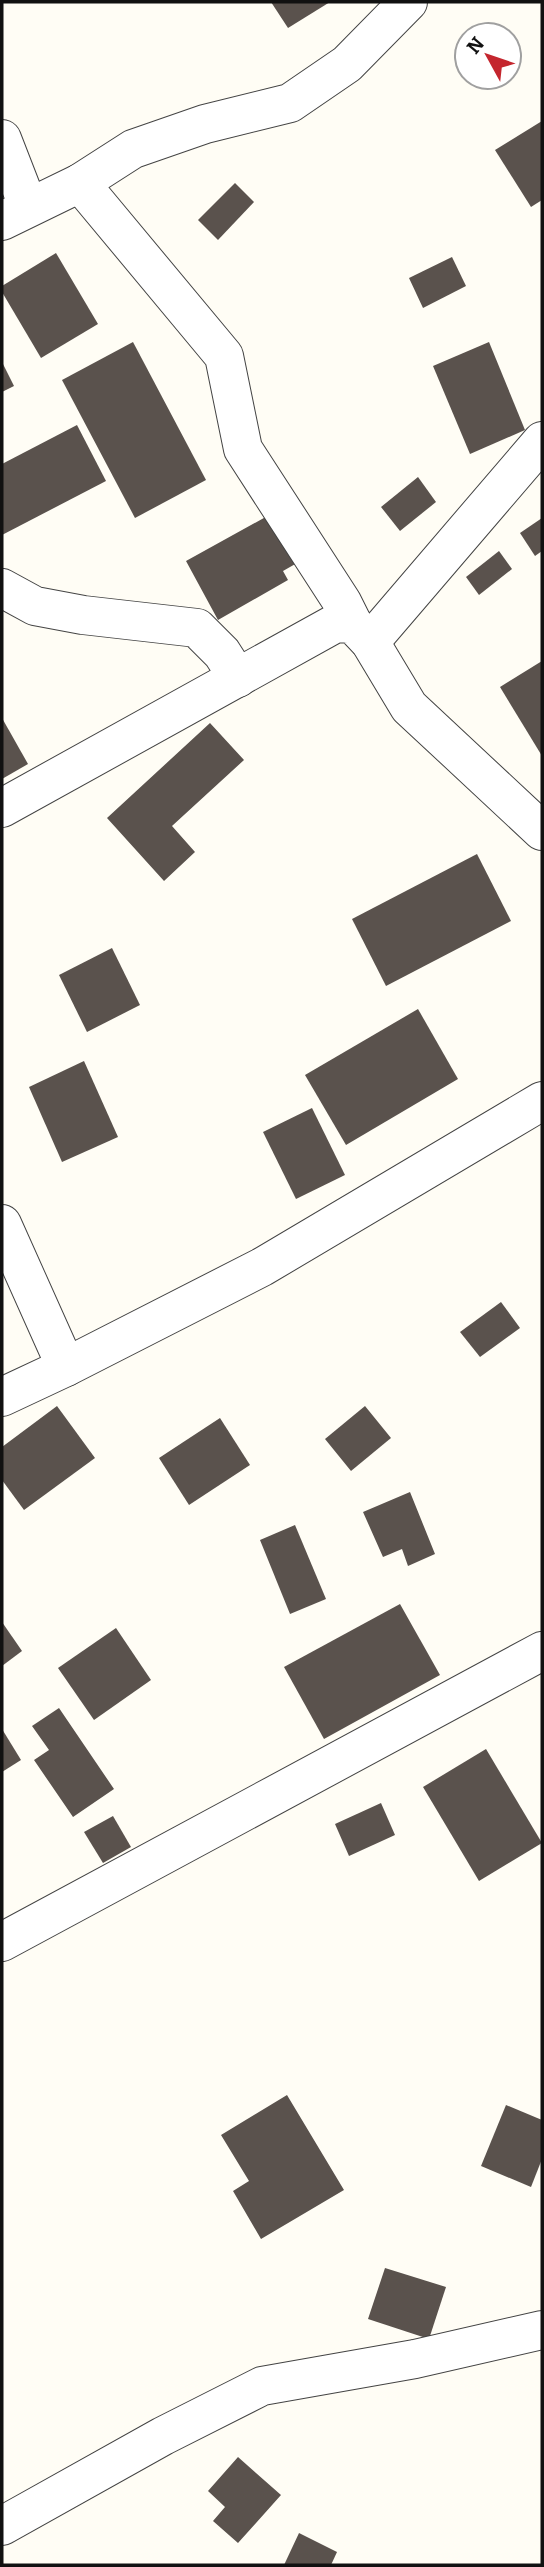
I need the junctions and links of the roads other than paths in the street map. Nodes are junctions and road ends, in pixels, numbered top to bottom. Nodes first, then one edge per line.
1 (408, 2) edge
2 (2, 139) edge
3 (80, 183) junction
4 (15, 214) edge
5 (542, 441) edge
6 (2, 588) edge
7 (362, 633) junction
8 (238, 678) junction
9 (2, 808) edge
10 (542, 831) edge
11 (542, 1101) edge
12 (2, 1224) edge
13 (66, 1367) junction
14 (2, 1397) edge
15 (542, 1651) edge
16 (2, 1942) edge
17 (542, 2330) edge
18 (2, 2526) edge

1 - 3 street
2 - 4 street
3 - 4 street
3 - 7 street
5 - 7 street
6 - 8 street
7 - 8 street
7 - 10 street
8 - 9 street
11 - 13 street
12 - 13 street
13 - 14 street
15 - 16 street
17 - 18 street

